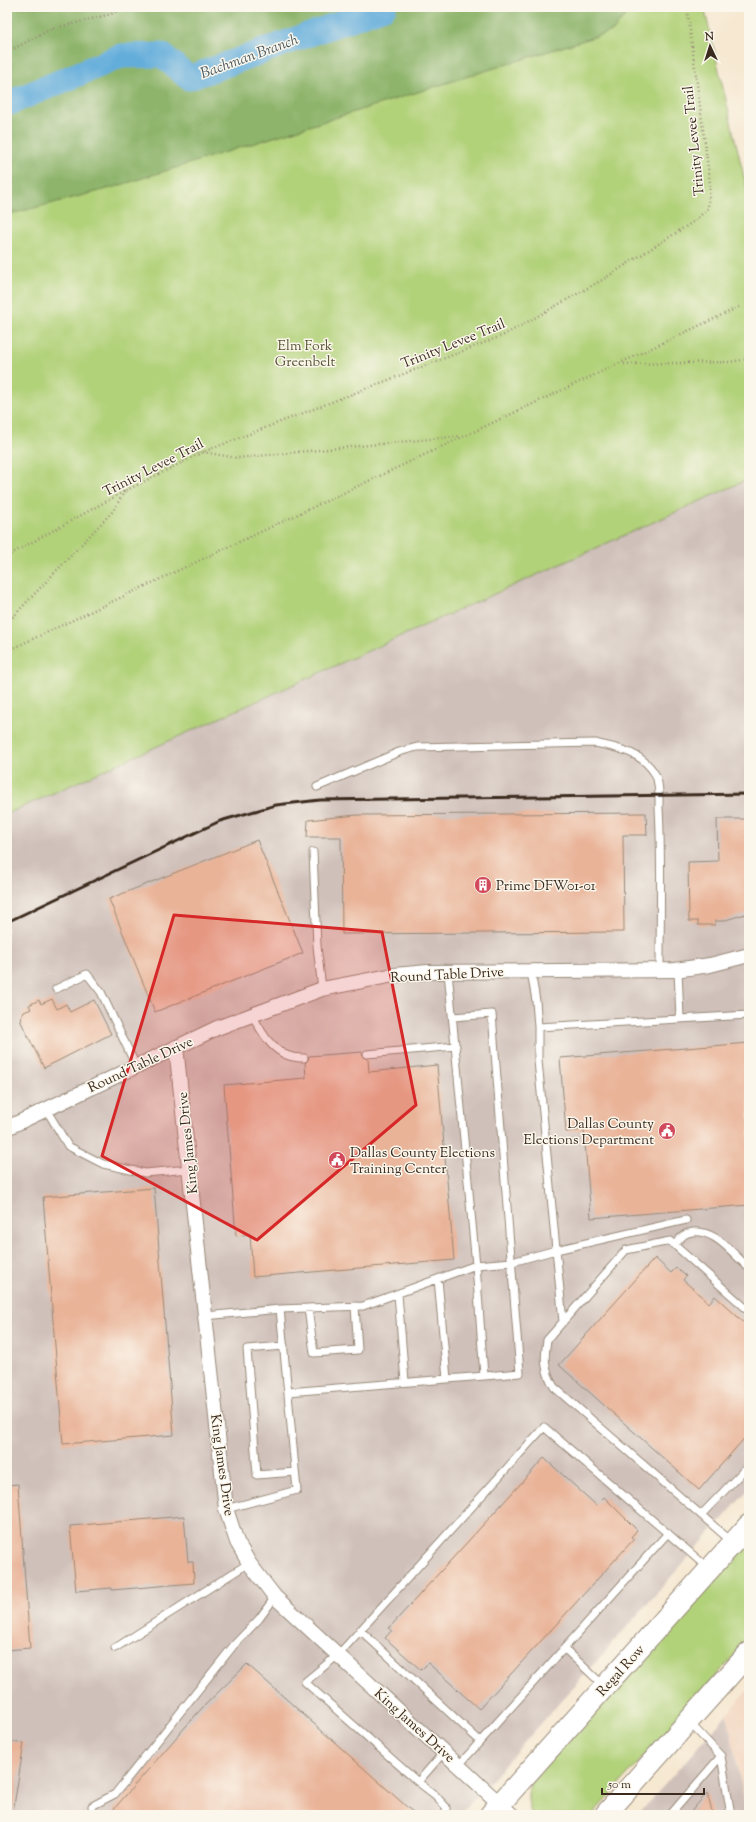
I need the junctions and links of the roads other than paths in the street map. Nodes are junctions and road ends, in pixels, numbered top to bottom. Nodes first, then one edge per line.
1 (317, 787) dead end
2 (313, 852) dead end
3 (749, 956) edge
4 (660, 970) junction
5 (678, 970) junction
6 (531, 971) junction
7 (448, 972) junction
8 (56, 989) dead end
9 (322, 989) junction
10 (252, 1014) junction
11 (749, 1015) edge
12 (453, 1017) junction
13 (680, 1019) junction
14 (538, 1027) junction
15 (456, 1046) junction
16 (176, 1047) junction
17 (367, 1054) dead end
18 (304, 1058) dead end
19 (136, 1066) junction
20 (46, 1109) junction
21 (7, 1128) edge
22 (190, 1170) junction
23 (686, 1220) dead end
24 (674, 1245) junction
25 (556, 1250) junction
26 (512, 1262) junction
27 (476, 1265) junction
28 (749, 1268) edge
29 (438, 1279) junction
30 (398, 1294) junction
31 (355, 1306) junction
32 (308, 1308) junction
33 (280, 1309) junction
34 (749, 1311) edge
35 (205, 1316) junction
36 (563, 1322) junction
37 (284, 1346) junction
38 (484, 1376) junction
39 (447, 1379) junction
40 (405, 1382) junction
41 (288, 1392) junction
42 (749, 1465) edge
43 (295, 1472) junction
44 (226, 1509) junction
45 (701, 1515) junction
46 (749, 1525) edge
47 (668, 1533) junction
48 (733, 1543) junction
49 (249, 1563) junction
50 (709, 1569) junction
51 (275, 1597) junction
52 (360, 1630) junction
53 (115, 1648) dead end
54 (565, 1648) junction
55 (749, 1653) edge
56 (338, 1655) junction
57 (605, 1687) junction
58 (688, 1721) junction
59 (480, 1742) junction
60 (444, 1752) junction
61 (721, 1756) junction
62 (459, 1766) junction
63 (418, 1782) junction
64 (501, 1811) edge
65 (93, 1815) edge
66 (446, 1815) edge
67 (605, 1815) edge
68 (670, 1815) edge
69 (731, 1815) edge

1 - 4 lane
2 - 9 lane
3 - 5 street, Round Table Drive
4 - 5 street, Round Table Drive
4 - 6 street, Round Table Drive
5 - 13 lane
6 - 7 street, Round Table Drive
6 - 14 lane
7 - 9 street, Round Table Drive
7 - 12 lane
8 - 19 lane
9 - 10 street, Round Table Drive
10 - 16 street, Round Table Drive
10 - 18 lane
11 - 13 lane
12 - 15 lane
12 - 26 lane
13 - 14 lane
14 - 25 lane
15 - 17 lane
15 - 27 lane
16 - 19 street, Round Table Drive
16 - 22 street, King James Drive
19 - 20 street, Round Table Drive
20 - 21 street, Round Table Drive
20 - 22 lane
22 - 35 street, King James Drive
23 - 25 lane
24 - 28 lane
24 - 34 lane
24 - 36 lane
25 - 26 lane
25 - 36 lane
26 - 27 lane
26 - 38 lane
27 - 29 lane
27 - 38 lane
29 - 30 lane
29 - 39 lane
30 - 31 lane
30 - 40 lane
31 - 32 lane
31 - 32 lane
32 - 33 lane
33 - 35 lane
33 - 37 lane
35 - 44 street, King James Drive
36 - 45 lane
37 - 41 lane
37 - 43 lane
38 - 39 lane
39 - 40 lane
40 - 41 lane
41 - 43 lane
42 - 45 lane
43 - 44 lane
44 - 49 street, King James Drive
45 - 48 lane
46 - 48 main road, Regal Row
47 - 50 lane
47 - 52 lane
47 - 54 lane
48 - 50 main road, Regal Row
49 - 51 street, King James Drive
49 - 53 lane
50 - 57 main road, Regal Row
51 - 56 street, King James Drive
51 - 65 lane
52 - 56 lane
52 - 59 lane
54 - 57 lane
54 - 59 lane
55 - 58 main road
56 - 60 street, King James Drive
56 - 63 lane
57 - 64 main road, Regal Row
58 - 61 lane
58 - 67 main road
59 - 62 lane
60 - 62 street, King James Drive
60 - 63 lane
61 - 68 lane
61 - 69 lane
62 - 64 street, King James Drive
63 - 66 lane

